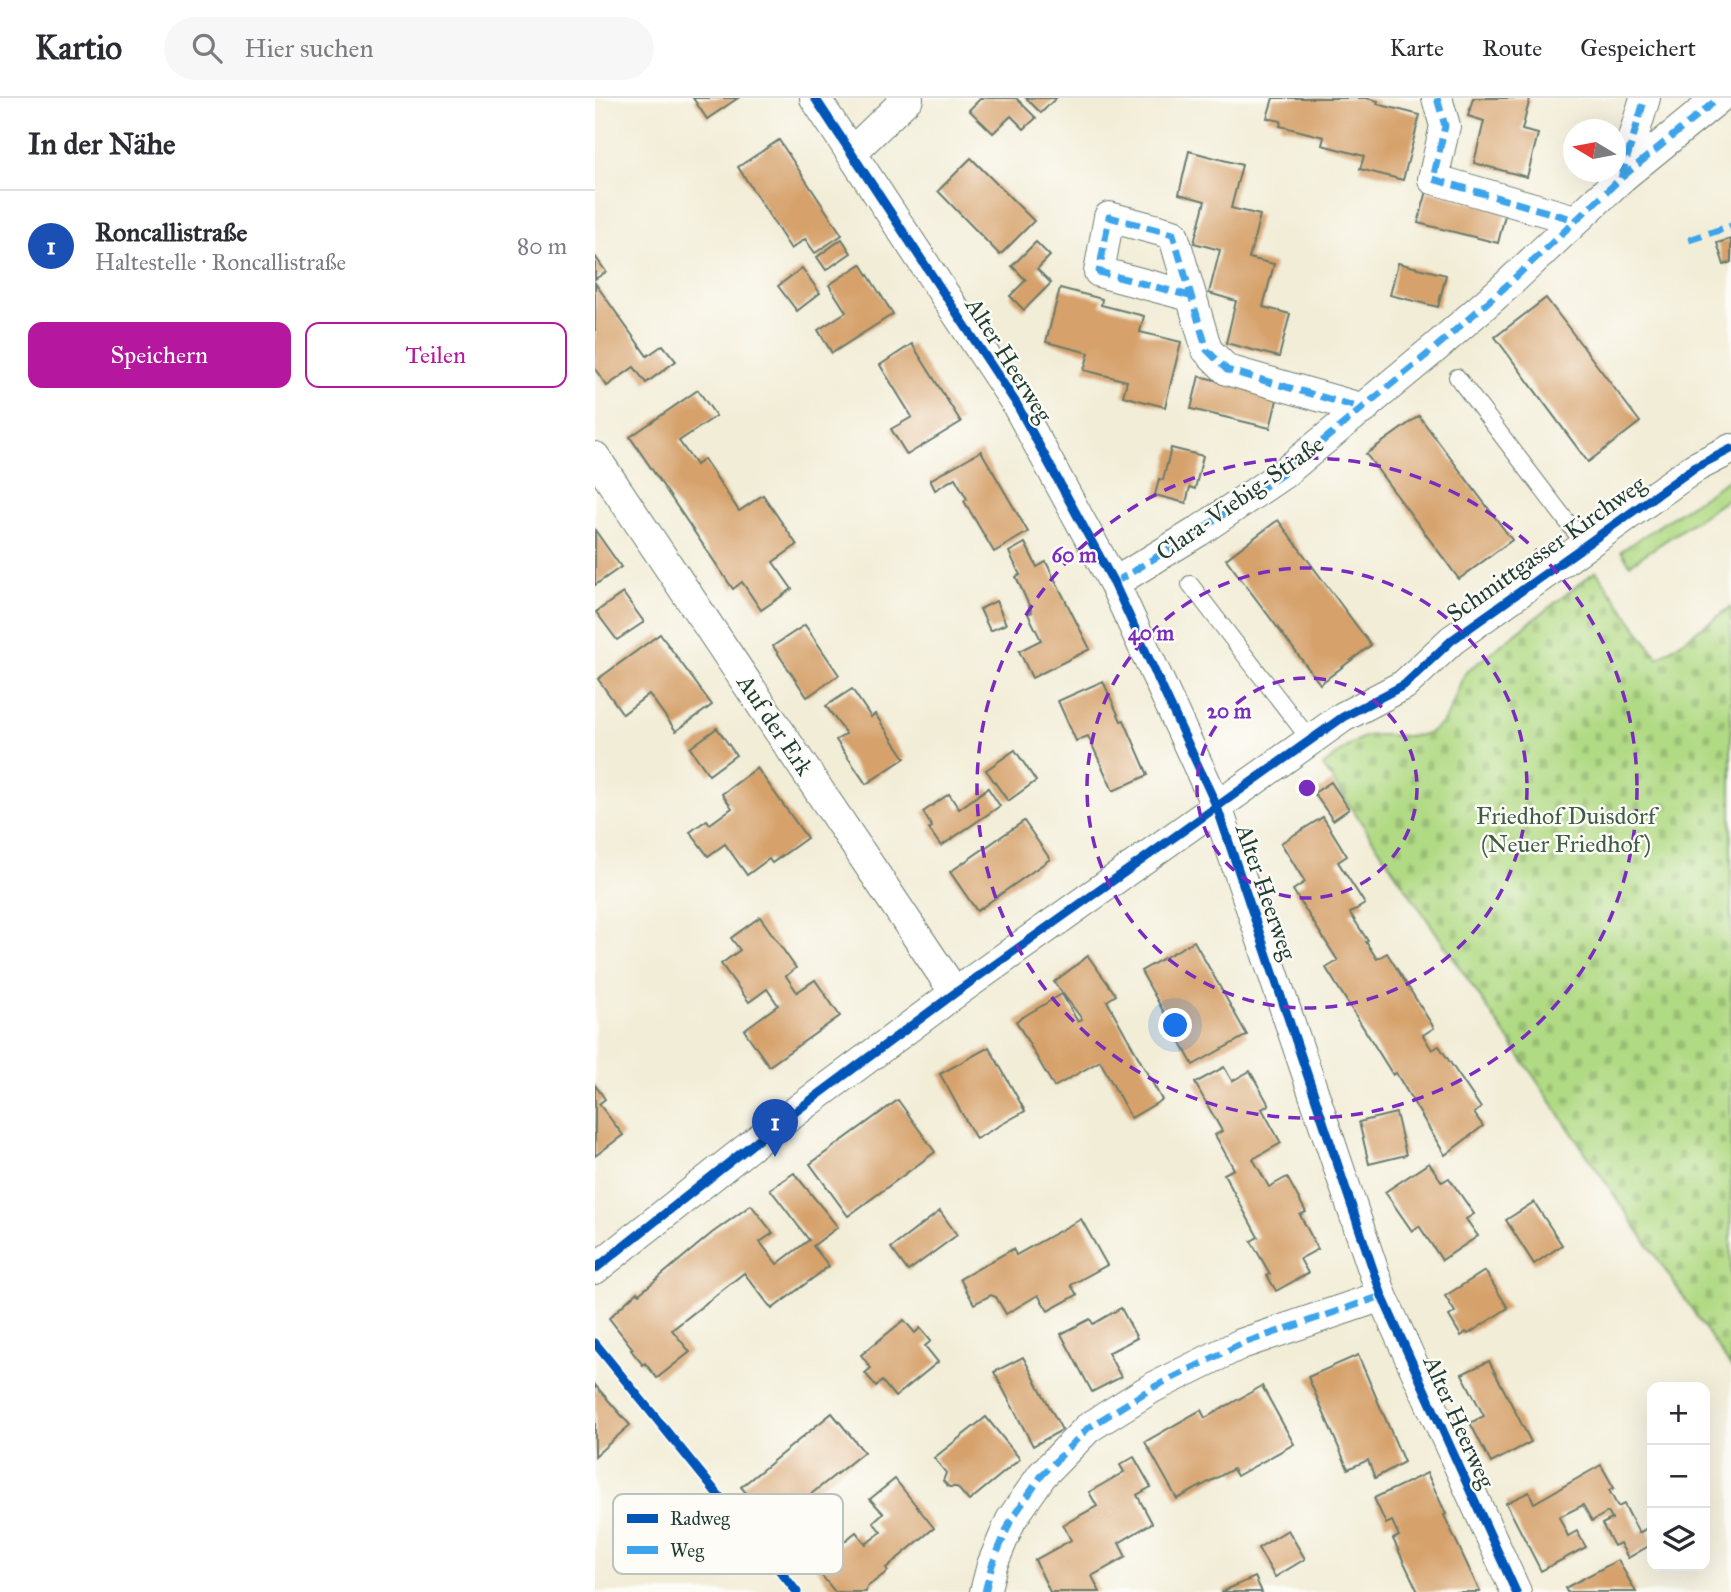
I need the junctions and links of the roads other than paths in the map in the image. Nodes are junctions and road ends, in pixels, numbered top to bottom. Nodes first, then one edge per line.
1 (815, 98) edge
2 (908, 98) edge
3 (1437, 98) edge
4 (1645, 98) edge
5 (1719, 98) edge
6 (852, 152) junction
7 (1626, 161) edge
8 (1626, 174) edge
9 (1617, 182) edge
10 (1575, 220) junction
11 (1190, 296) dead end
12 (1457, 377) dead end
13 (1364, 409) junction
14 (1731, 449) edge
15 (595, 457) edge
16 (1585, 545) junction
17 (1114, 583) junction
18 (1189, 584) dead end
19 (1311, 741) junction
20 (1217, 807) junction
21 (955, 993) junction
22 (595, 1269) edge
23 (1382, 1296) junction
24 (985, 1592) edge
25 (1516, 1592) edge

1 - 6 street, Alter Heerweg
2 - 6 street
3 - 10 street
4 - 7 street
5 - 8 street, Clara-Viebig-Straße
6 - 17 street, Alter Heerweg
9 - 10 street, Clara-Viebig-Straße
10 - 13 street, Clara-Viebig-Straße
11 - 13 street, Clara-Viebig-Straße
12 - 16 lane, Schmittgasser Kirchweg
13 - 17 street, Clara-Viebig-Straße
14 - 16 street, Schmittgasser Kirchweg
15 - 21 street, Auf der Erk
16 - 19 street, Schmittgasser Kirchweg
17 - 20 street, Alter Heerweg
18 - 19 lane
19 - 20 street, Schmittgasser Kirchweg
20 - 21 street, Schmittgasser Kirchweg
20 - 23 street, Alter Heerweg
21 - 22 street, Schmittgasser Kirchweg
23 - 24 street
23 - 25 street, Alter Heerweg

